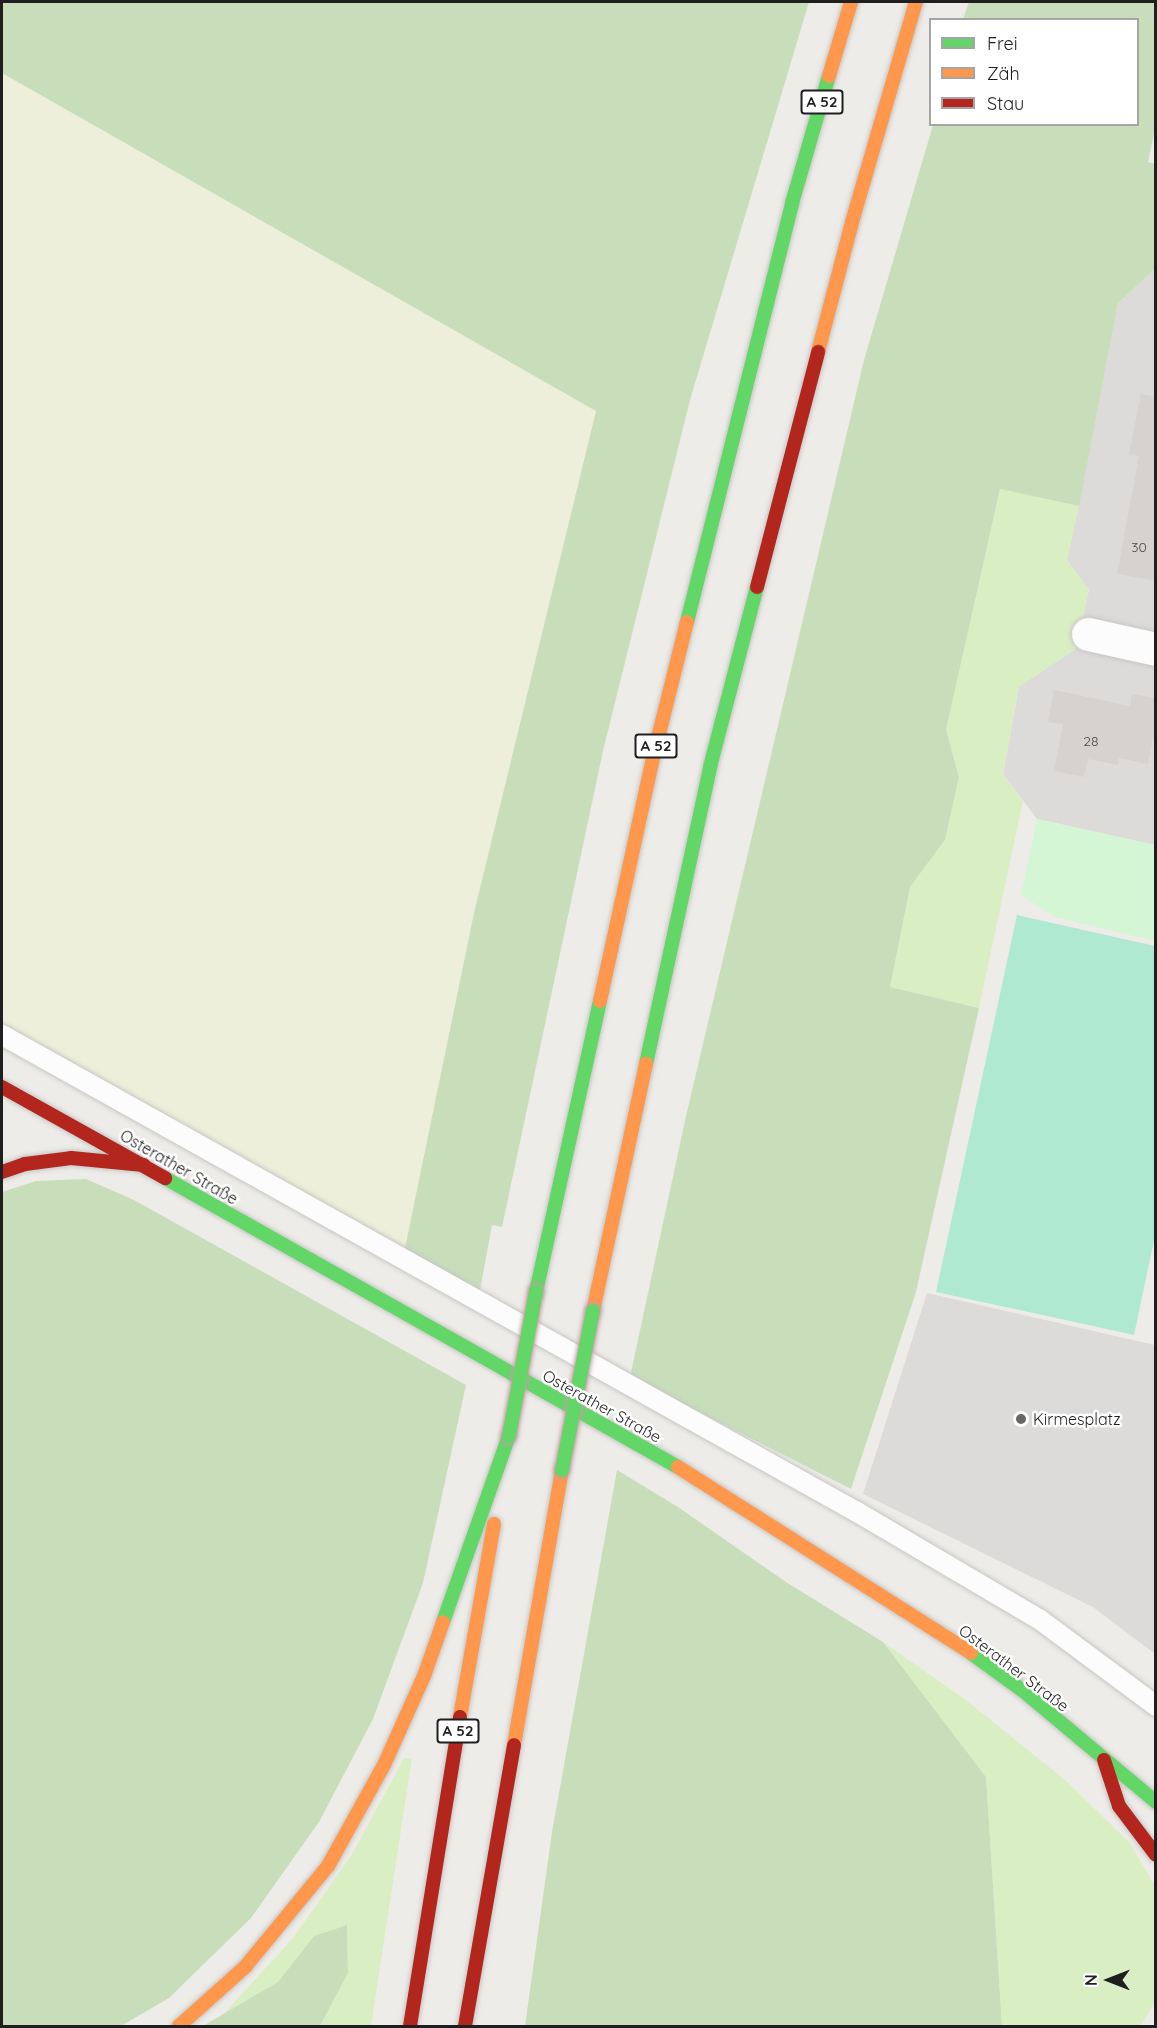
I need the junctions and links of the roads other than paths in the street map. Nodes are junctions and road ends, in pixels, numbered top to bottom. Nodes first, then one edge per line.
1 (851, 2) edge
2 (916, 2) edge
3 (1088, 634) dead end
4 (1155, 649) edge
5 (2, 1035) edge
6 (2, 1087) edge
7 (144, 1165) junction
8 (2, 1172) edge
9 (509, 1436) junction
10 (1155, 1706) edge
11 (1104, 1760) junction
12 (1155, 1802) edge
13 (1155, 1855) edge
14 (472, 1978) junction
15 (179, 2026) edge
16 (410, 2026) edge
17 (465, 2026) edge
18 (477, 2026) edge

1 - 9 main road, A 52, bridge
2 - 14 main road, bridge
3 - 4 street
5 - 10 lane
6 - 7 main road, Osterather Straße
7 - 8 main road
7 - 11 main road, Osterather Straße
9 - 15 main road
9 - 16 main road, A 52
11 - 12 main road, Osterather Straße
11 - 13 main road
14 - 17 main road
14 - 18 main road

